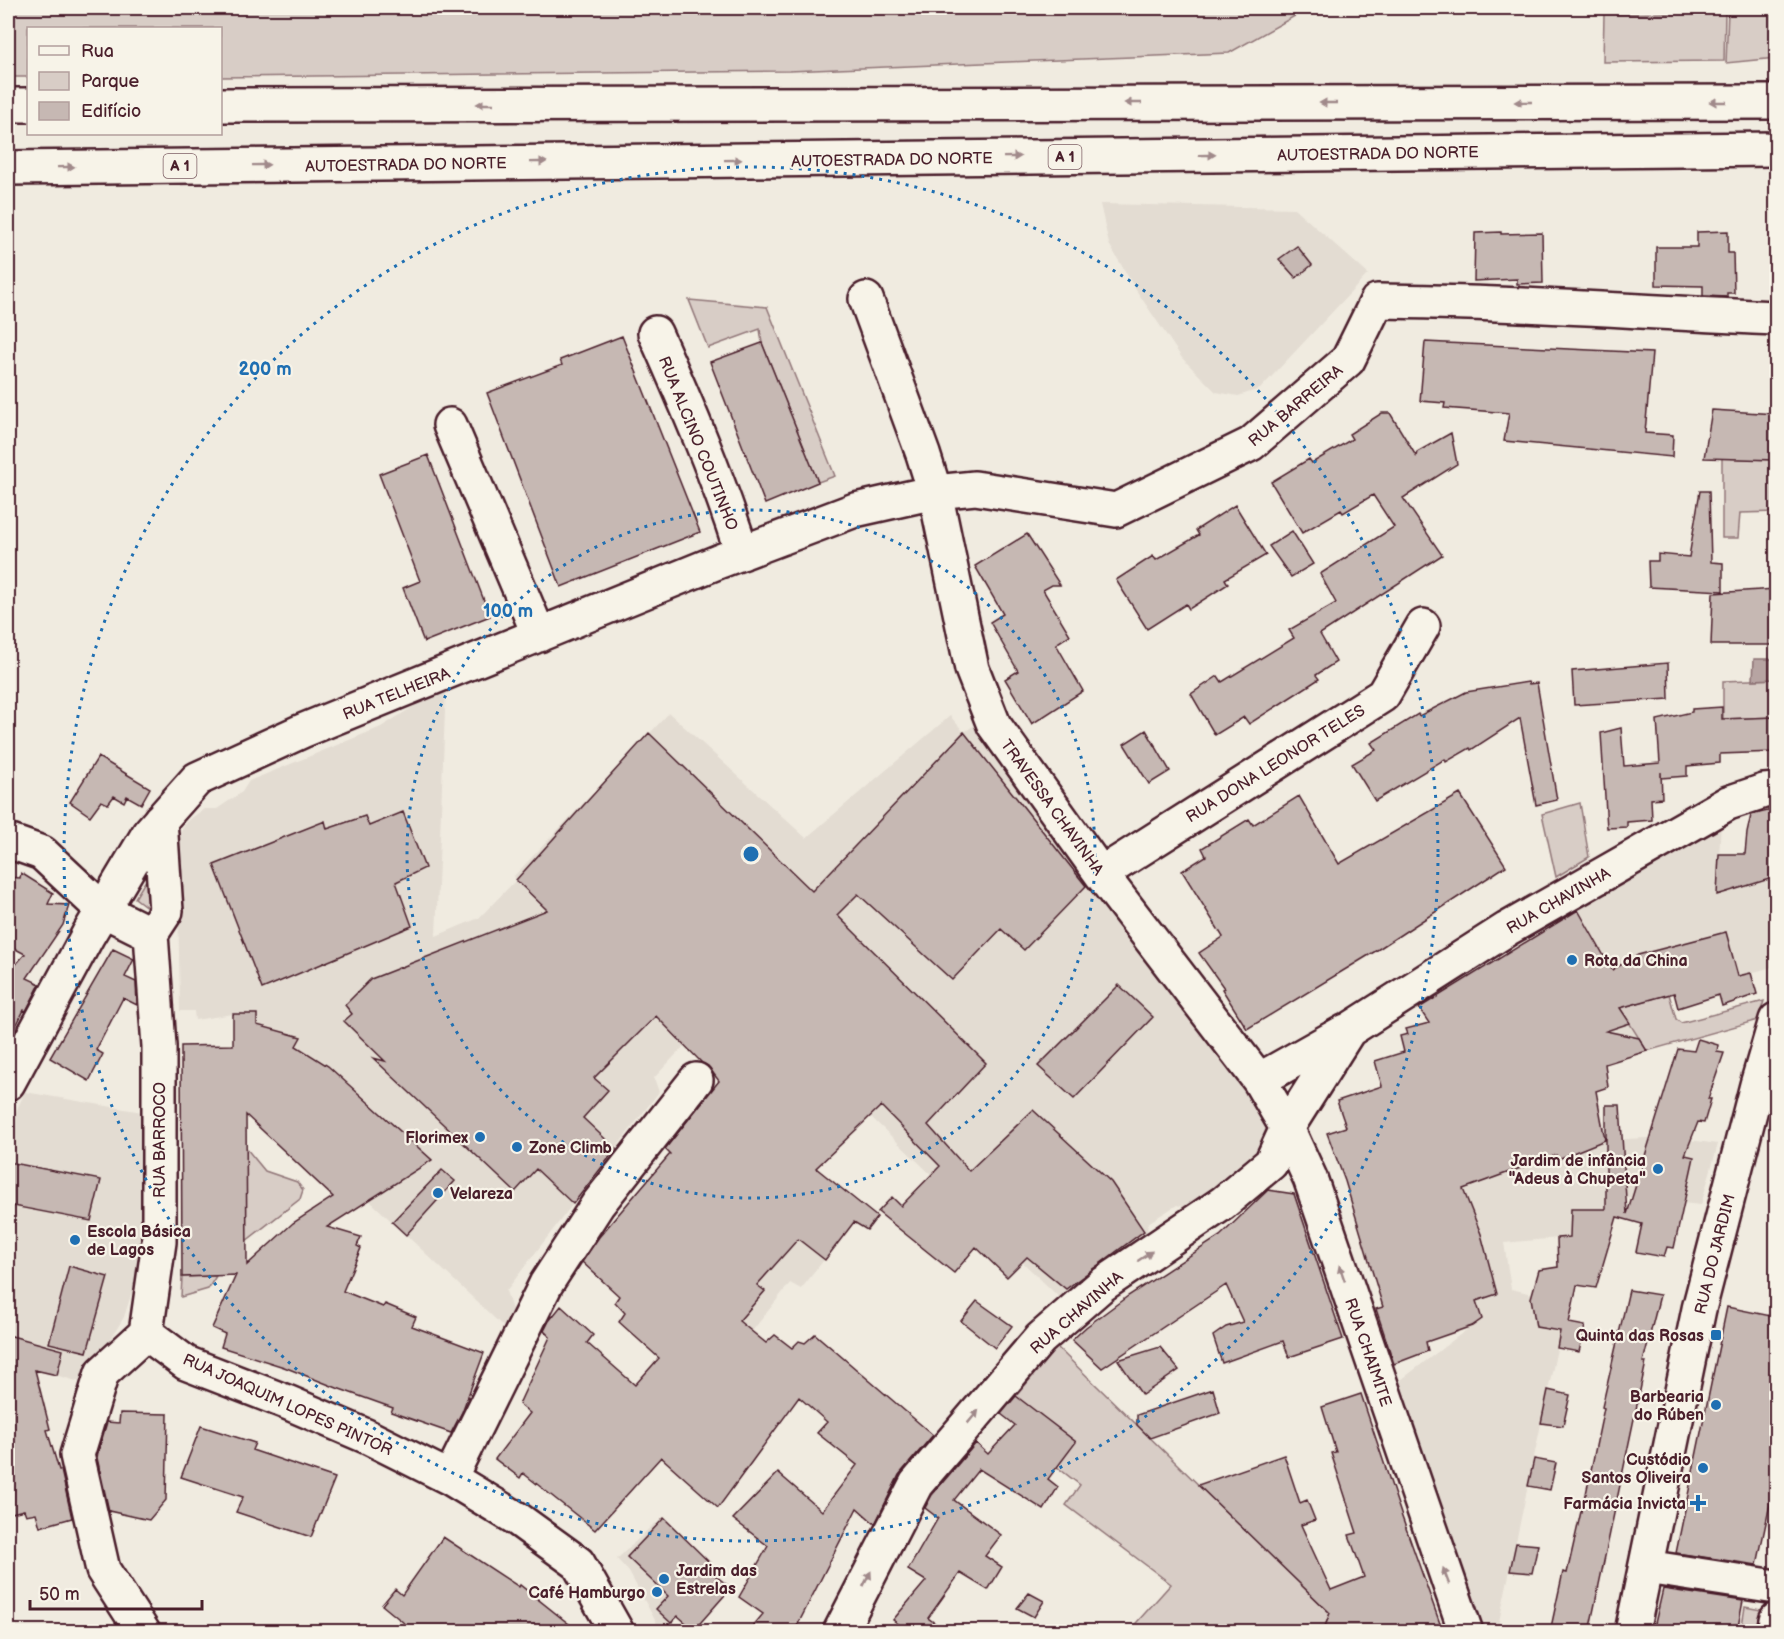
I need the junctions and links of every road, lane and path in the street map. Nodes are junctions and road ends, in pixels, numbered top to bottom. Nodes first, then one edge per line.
1 (1776, 102) edge
2 (8, 105) edge
3 (27, 105) edge
4 (222, 105) edge
5 (1776, 149) edge
6 (8, 168) edge
7 (866, 299) dead end
8 (1776, 318) edge
9 (655, 333) dead end
10 (450, 424) dead end
11 (935, 492) junction
12 (742, 553) junction
13 (1423, 626) dead end
14 (539, 635) junction
15 (1776, 790) edge
16 (160, 820) junction
17 (8, 841) edge
18 (1101, 874) junction
19 (103, 910) junction
20 (151, 934) junction
21 (1776, 1020) edge
22 (1349, 1030) junction
23 (696, 1080) dead end
24 (1258, 1080) junction
25 (8, 1083) edge
26 (1287, 1128) junction
27 (146, 1333) junction
28 (450, 1478) junction
29 (1646, 1567) junction
30 (1776, 1587) edge
31 (1776, 1620) edge
32 (142, 1632) edge
33 (617, 1632) edge
34 (840, 1632) edge
35 (1466, 1632) edge
36 (1632, 1632) edge
37 (1774, 1632) edge

1 -> 4 main road
2 - 3 main road
6 -> 5 main road, AUTOESTRADA DO NORTE / A 1
7 - 11 main road, TRAVESSA CHAVINHA
8 - 11 main road, RUA BARREIRA
9 - 12 main road, RUA ALCINO COUTINHO
10 - 14 main road
11 - 12 main road, RUA TELHEIRA
11 - 18 main road, TRAVESSA CHAVINHA
12 - 14 main road, RUA TELHEIRA
13 - 18 main road, RUA DONA LEONOR TELES
14 - 16 main road, RUA TELHEIRA
15 - 22 main road, RUA CHAVINHA
16 - 19 main road, RUA TELHEIRA
16 - 20 main road
17 - 19 main road
18 - 24 main road, TRAVESSA CHAVINHA
19 - 20 main road
19 - 25 main road, RUA TELHEIRA
20 - 27 main road, RUA BARROCO
21 - 29 main road, RUA DO JARDIM
22 - 24 main road, RUA CHAVINHA
22 - 26 main road, RUA CHAVINHA
23 - 28 main road
24 - 26 main road, RUA CHAIMITE
34 -> 26 main road, RUA CHAVINHA
35 -> 26 main road, RUA CHAIMITE
27 - 28 main road, RUA JOAQUIM LOPES PINTOR
27 - 32 main road
28 - 33 main road, RUA JOAQUIM LOPES PINTOR
29 - 30 main road
29 - 36 main road, RUA DO JARDIM
31 - 37 main road

